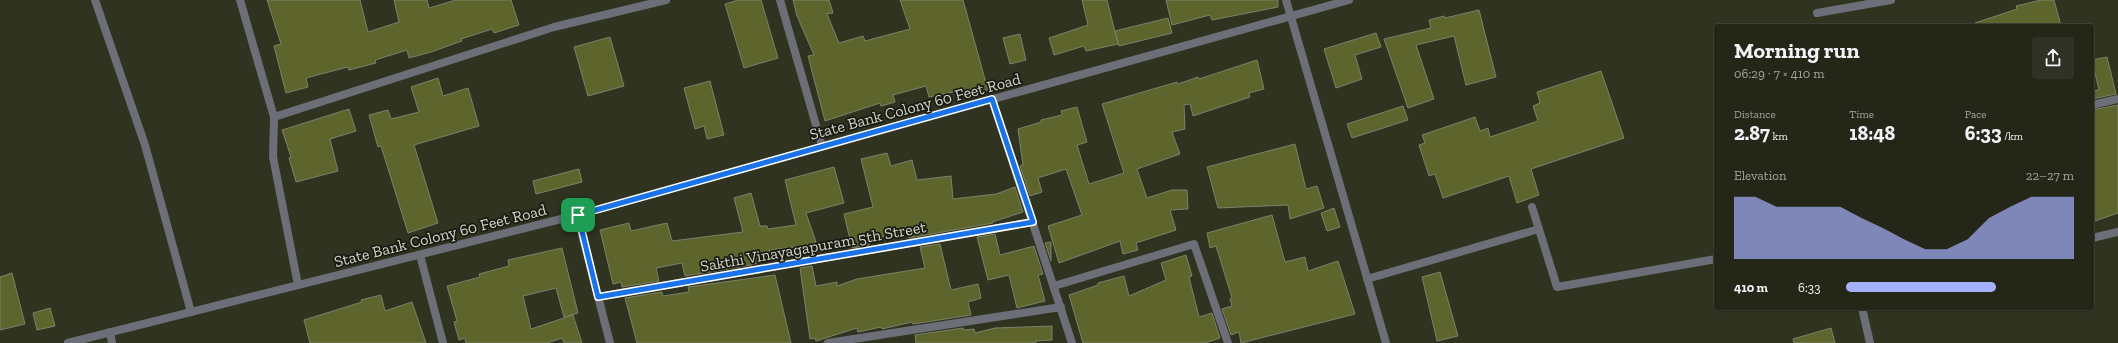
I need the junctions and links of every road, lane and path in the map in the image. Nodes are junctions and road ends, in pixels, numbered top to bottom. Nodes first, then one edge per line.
1 (95, 0) edge
2 (240, 0) edge
3 (666, 0) edge
4 (780, 0) edge
5 (1286, 0) edge
6 (1349, 0) edge
7 (1891, 0) edge
8 (1817, 13) dead end
9 (1290, 16) junction
10 (992, 99) junction
11 (2118, 99) edge
12 (2094, 105) edge
13 (274, 118) junction
14 (822, 146) junction
15 (1532, 207) dead end
16 (578, 215) junction
17 (1033, 222) junction
18 (1539, 229) junction
19 (2118, 232) edge
20 (2094, 238) edge
21 (420, 254) junction
22 (1714, 259) edge
23 (1367, 279) junction
24 (298, 285) junction
25 (1054, 286) junction
26 (598, 297) junction
27 (1061, 307) junction
28 (1862, 310) edge
29 (191, 312) junction
30 (110, 332) junction
31 (68, 343) edge
32 (112, 343) edge
33 (443, 343) edge
34 (610, 343) edge
35 (828, 343) edge
36 (1072, 343) edge
37 (1228, 343) edge
38 (1386, 343) edge
39 (1870, 343) edge

1 - 29 street
2 - 13 street
3 - 13 street
4 - 14 street
5 - 9 street
6 - 9 street, State Bank Colony 60 Feet Road
7 - 8 street
9 - 10 street, State Bank Colony 60 Feet Road
9 - 23 street
10 - 14 street, State Bank Colony 60 Feet Road
10 - 17 street
11 - 12 street
13 - 24 street
14 - 16 street, State Bank Colony 60 Feet Road
15 - 18 street
16 - 21 street, State Bank Colony 60 Feet Road
16 - 26 street
17 - 25 street
17 - 26 street, Sakthi Vinayagapuram 5th Street
18 - 22 street
18 - 23 street
19 - 20 street
21 - 24 street, State Bank Colony 60 Feet Road
21 - 33 street
23 - 38 street
24 - 29 street, State Bank Colony 60 Feet Road
25 - 27 street
25 - 37 street
26 - 34 street
27 - 35 street
27 - 36 street
28 - 39 street
29 - 30 street, State Bank Colony 60 Feet Road
30 - 31 street, State Bank Colony 60 Feet Road
30 - 32 street

